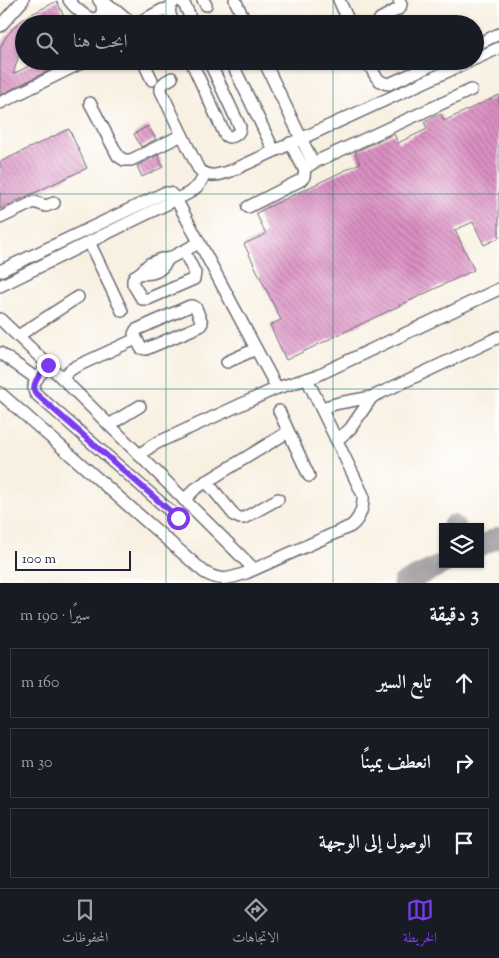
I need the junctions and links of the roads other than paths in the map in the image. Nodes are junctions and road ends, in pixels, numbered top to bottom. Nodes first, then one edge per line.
1 (23, 0) edge
2 (69, 0) edge
3 (99, 0) edge
4 (182, 0) edge
5 (235, 0) edge
6 (339, 0) edge
7 (399, 0) edge
8 (173, 4) edge
9 (102, 14) joint
10 (189, 14) dead end
11 (84, 15) edge
12 (105, 15) edge
13 (123, 15) edge
14 (152, 15) edge
15 (242, 15) edge
16 (346, 15) edge
17 (387, 15) edge
18 (0, 26) edge
19 (499, 34) edge
20 (484, 41) edge
21 (499, 48) edge
22 (484, 55) edge
23 (68, 70) edge
24 (147, 70) edge
25 (195, 70) edge
26 (213, 70) edge
27 (235, 70) edge
28 (268, 70) edge
29 (373, 70) edge
30 (421, 70) edge
31 (450, 70) edge
32 (172, 78) dead end
33 (152, 80) dead end
34 (471, 90) dead end
35 (0, 103) edge
36 (90, 103) dead end
37 (182, 135) junction
38 (296, 141) junction
39 (274, 151) junction
40 (308, 166) junction
41 (205, 174) junction
42 (176, 199) junction
43 (54, 203) dead end
44 (248, 207) dead end
45 (0, 218) edge
46 (89, 242) junction
47 (199, 243) junction
48 (184, 251) junction
49 (0, 271) edge
50 (0, 286) edge
51 (499, 289) edge
52 (78, 297) dead end
53 (122, 311) dead end
54 (0, 319) edge
55 (18, 336) junction
56 (499, 337) edge
57 (136, 339) junction
58 (256, 349) junction
59 (0, 353) edge
60 (228, 362) dead end
61 (48, 365) junction
62 (62, 378) junction
63 (307, 379) junction
64 (37, 380) junction
65 (277, 388) junction
66 (0, 394) edge
67 (372, 398) junction
68 (140, 406) dead end
69 (321, 408) junction
70 (279, 411) dead end
71 (109, 425) junction
72 (288, 432) junction
73 (337, 440) junction
74 (139, 455) junction
75 (308, 476) dead end
76 (206, 482) junction
77 (278, 499) dead end
78 (184, 500) junction
79 (178, 518) dead end
80 (254, 569) junction

1 - 18 lane
2 - 11 lane
3 - 9 lane
3 - 13 lane
4 - 10 lane
5 - 15 lane
6 - 16 lane
7 - 17 lane
8 - 14 lane
9 - 12 lane
19 - 20 lane
21 - 22 lane
23 - 35 lane
24 - 33 lane
25 - 26 lane
27 - 39 lane
28 - 38 lane
29 - 30 lane
31 - 38 lane
32 - 37 lane
34 - 40 lane
36 - 37 lane
37 - 41 lane
38 - 39 lane
38 - 40 lane
39 - 41 lane
40 - 44 lane
41 - 42 lane
42 - 46 lane
42 - 47 lane
42 - 49 lane
43 - 45 lane
46 - 50 lane
46 - 53 lane
47 - 48 lane
47 - 58 lane
48 - 48 lane
51 - 63 lane
52 - 55 lane
54 - 55 lane
55 - 61 lane
56 - 67 lane
57 - 57 lane
57 - 62 lane
58 - 60 lane
58 - 65 lane
59 - 64 lane
61 - 62 lane
61 - 64 lane
62 - 71 lane
63 - 65 lane
63 - 69 lane
64 - 79 lane
65 - 74 lane
66 - 80 lane
67 - 69 lane
67 - 73 lane
68 - 71 lane
69 - 73 lane
70 - 72 lane
71 - 74 lane
72 - 75 lane
72 - 76 lane
73 - 80 lane
74 - 78 lane
76 - 77 lane
76 - 78 lane
78 - 80 lane

